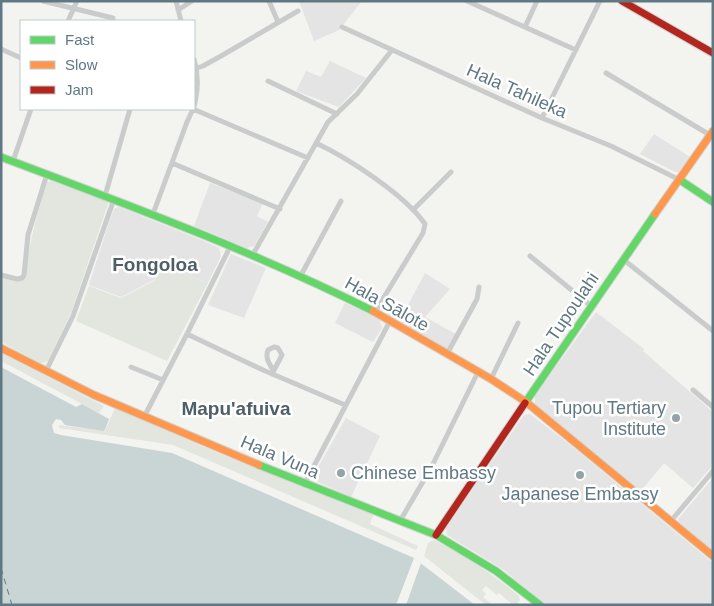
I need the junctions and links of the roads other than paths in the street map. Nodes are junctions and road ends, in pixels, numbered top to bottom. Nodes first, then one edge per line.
1 (43, 1) edge
2 (76, 1) edge
3 (176, 1) edge
4 (192, 1) edge
5 (269, 1) edge
6 (467, 1) edge
7 (537, 1) edge
8 (600, 1) edge
9 (625, 2) edge
10 (73, 9) junction
11 (178, 10) junction
12 (298, 11) dead end
13 (113, 18) dead end
14 (68, 20) edge
15 (182, 20) edge
16 (278, 22) junction
17 (525, 27) junction
18 (342, 28) dead end
19 (1, 49) edge
20 (392, 50) junction
21 (576, 50) junction
22 (713, 54) edge
23 (20, 58) edge
24 (195, 64) edge
25 (196, 68) junction
26 (606, 73) dead end
27 (268, 81) dead end
28 (195, 100) edge
29 (195, 109) edge
30 (31, 110) edge
31 (130, 110) edge
32 (192, 110) edge
33 (337, 114) junction
34 (542, 118) junction
35 (711, 133) edge
36 (316, 143) junction
37 (1, 157) edge
38 (308, 158) junction
39 (13, 161) junction
40 (172, 163) junction
41 (451, 172) dead end
42 (47, 174) junction
43 (680, 180) junction
44 (105, 196) junction
45 (114, 199) junction
46 (341, 201) dead end
47 (713, 202) edge
48 (280, 209) junction
49 (413, 210) junction
50 (153, 214) junction
51 (230, 247) junction
52 (252, 256) junction
53 (530, 256) dead end
54 (624, 260) junction
55 (1, 275) edge
56 (300, 277) junction
57 (479, 287) dead end
58 (592, 306) junction
59 (375, 312) junction
60 (390, 321) junction
61 (518, 322) dead end
62 (713, 331) edge
63 (187, 334) junction
64 (1, 348) edge
65 (447, 354) junction
66 (131, 367) dead end
67 (46, 371) junction
68 (478, 372) junction
69 (491, 379) junction
70 (163, 380) junction
71 (692, 390) dead end
72 (526, 402) junction
73 (345, 406) junction
74 (713, 407) edge
75 (144, 417) junction
76 (713, 471) edge
77 (304, 484) junction
78 (400, 521) junction
79 (670, 522) junction
80 (436, 535) junction
81 (713, 556) edge
82 (540, 605) edge

1 - 10 street
2 - 10 street
3 - 11 street
4 - 11 street
5 - 16 street
6 - 17 street
7 - 17 street
8 - 21 street
9 - 22 main road
10 - 13 street
10 - 14 street
11 - 15 street
12 - 16 street
16 - 25 street
17 - 21 street
18 - 20 street, Hala Tahileka
19 - 23 street
20 - 33 street
20 - 34 street, Hala Tahileka
21 - 34 street
24 - 25 street
25 - 28 street
26 - 35 street
27 - 33 street
29 - 38 street
30 - 39 street
31 - 44 street
32 - 40 street
33 - 36 street
34 - 43 street, Hala Tahileka
35 - 43 main road, Hala Tupoulahi
36 - 38 street
36 - 49 street
37 - 39 main road, Hala Sālote
38 - 48 street
39 - 42 main road, Hala Sālote
40 - 48 street
40 - 50 street
41 - 49 street
42 - 44 main road, Hala Sālote
42 - 55 street
43 - 47 main road
43 - 54 main road, Hala Tupoulahi
44 - 45 main road, Hala Sālote
45 - 50 main road, Hala Sālote
45 - 67 street
46 - 56 street
48 - 52 street
49 - 59 street
50 - 51 main road, Hala Sālote
51 - 52 main road, Hala Sālote
51 - 63 street
52 - 56 main road, Hala Sālote
53 - 58 street
54 - 58 main road, Hala Tupoulahi
54 - 62 street
56 - 59 main road, Hala Sālote
57 - 65 street
58 - 72 main road, Hala Tupoulahi
59 - 60 main road, Hala Sālote
60 - 65 main road, Hala Sālote
60 - 73 street
61 - 69 street
63 - 70 street
63 - 73 street
64 - 67 main road, Hala Vuna
65 - 68 main road, Hala Sālote
66 - 70 street
67 - 75 main road, Hala Vuna
68 - 69 main road, Hala Sālote
68 - 78 street
69 - 72 main road, Hala Sālote
70 - 75 street
71 - 74 street
72 - 79 main road, Hala Sālote
72 - 80 main road, Hala Tupoulahi
73 - 77 street
75 - 77 main road, Hala Vuna
76 - 79 street
77 - 78 main road, Hala Vuna
78 - 80 main road, Hala Vuna
79 - 81 main road, Hala Sālote
80 - 82 main road, Hala Vuna

